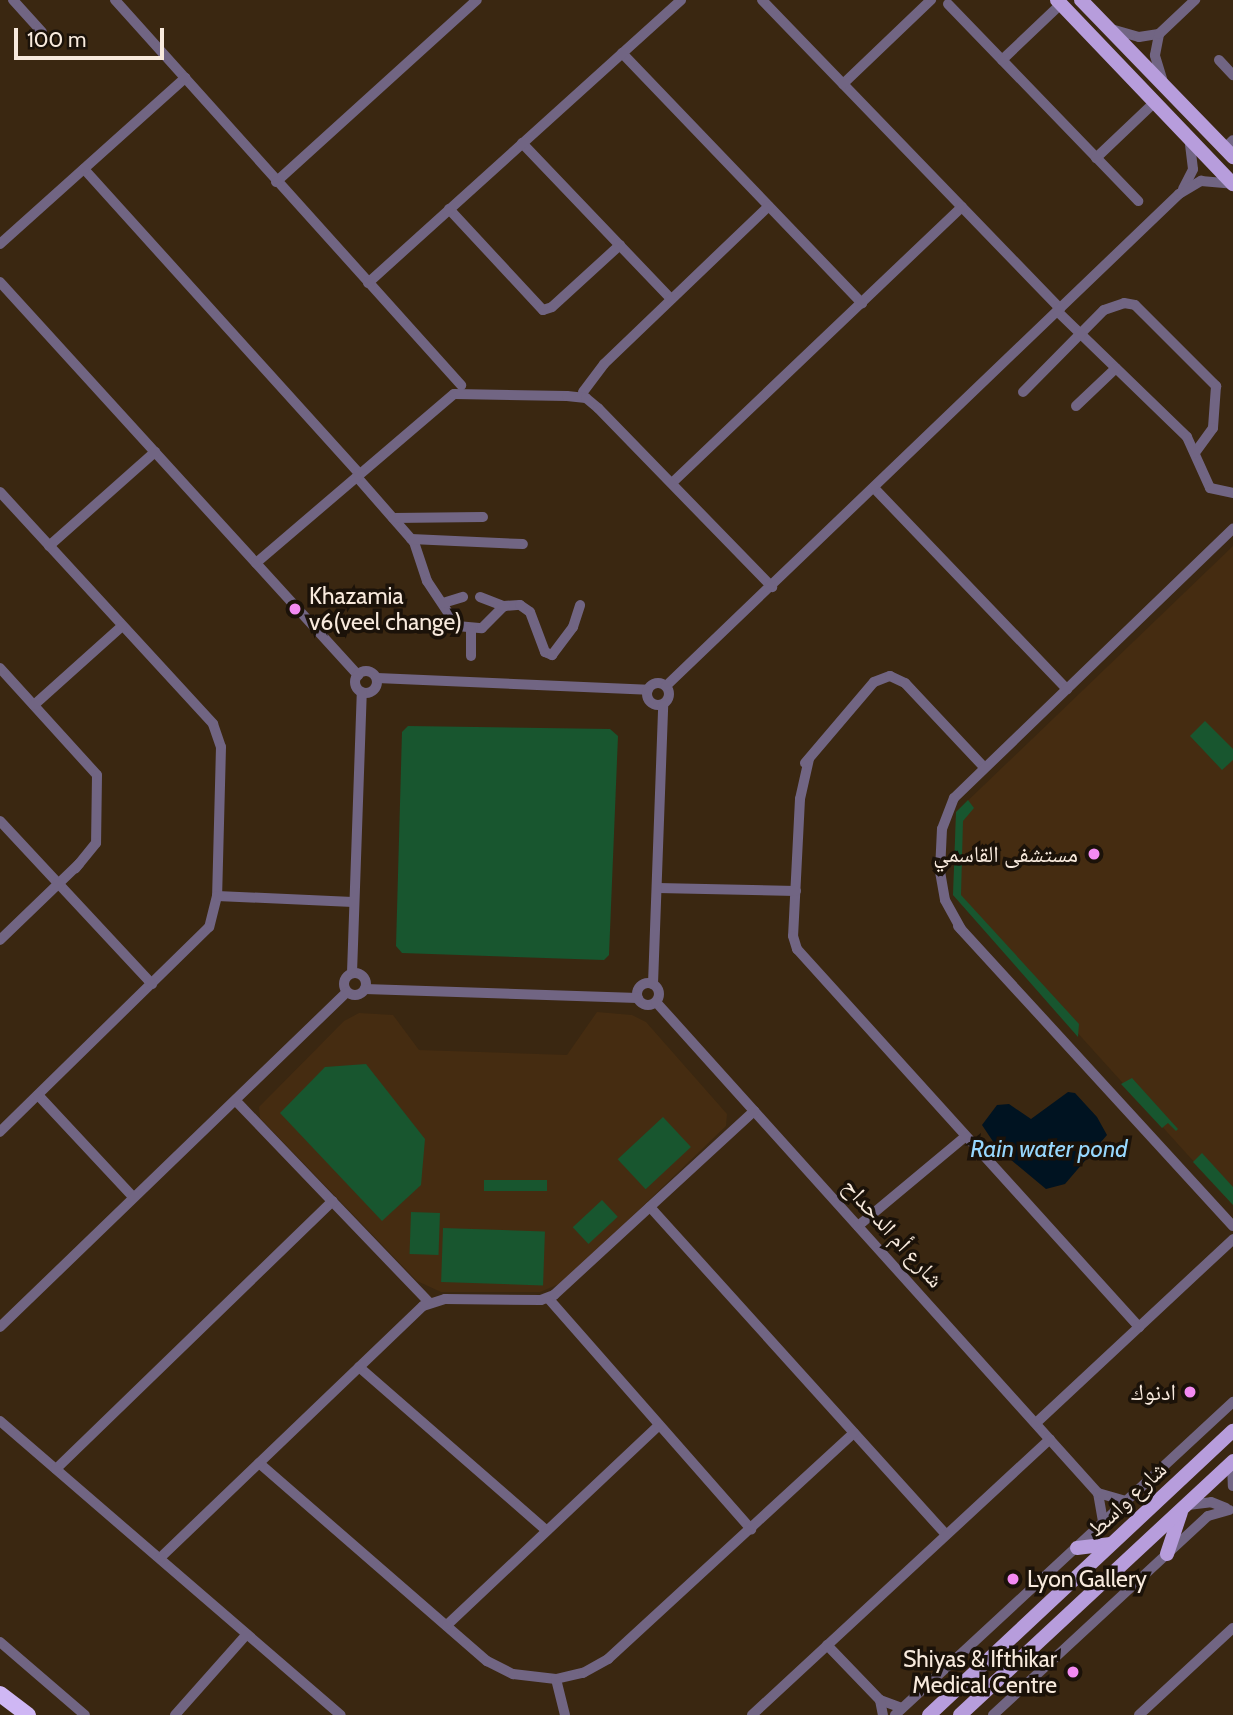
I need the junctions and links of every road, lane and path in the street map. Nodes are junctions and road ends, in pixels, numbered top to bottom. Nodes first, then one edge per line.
1 (13, 0) edge
2 (115, 0) edge
3 (477, 0) edge
4 (681, 0) edge
5 (762, 0) edge
6 (931, 0) edge
7 (1081, 0) edge
8 (1195, 0) edge
9 (1059, 2) edge
10 (948, 4) dead end
11 (1109, 27) junction
12 (42, 32) dead end
13 (1159, 34) junction
14 (622, 53) junction
15 (1002, 60) junction
16 (1219, 60) dead end
17 (1233, 75) edge
18 (185, 78) junction
19 (843, 84) junction
20 (1164, 85) junction
21 (1155, 102) junction
22 (1189, 138) junction
23 (522, 143) junction
24 (1230, 149) edge
25 (1096, 158) junction
26 (84, 169) junction
27 (276, 182) junction
28 (1233, 184) edge
29 (1179, 194) junction
30 (1138, 201) dead end
31 (769, 206) junction
32 (962, 207) junction
33 (449, 209) junction
34 (0, 244) edge
35 (620, 245) junction
36 (0, 282) edge
37 (368, 283) junction
38 (671, 299) junction
39 (862, 303) junction
40 (1058, 310) junction
41 (1080, 334) junction
42 (1116, 368) junction
43 (461, 385) junction
44 (482, 392) junction
45 (583, 392) junction
46 (1023, 392) dead end
47 (556, 396) junction
48 (1076, 406) dead end
49 (435, 408) junction
50 (598, 408) junction
51 (155, 452) junction
52 (1195, 453) junction
53 (358, 475) junction
54 (673, 482) junction
55 (874, 488) junction
56 (0, 492) edge
57 (1233, 493) edge
58 (483, 517) dead end
59 (393, 518) junction
60 (1233, 529) edge
61 (411, 539) junction
62 (523, 544) dead end
63 (49, 546) junction
64 (256, 563) junction
65 (772, 587) junction
66 (463, 597) dead end
67 (480, 597) dead end
68 (443, 603) junction
69 (580, 605) dead end
70 (504, 606) junction
71 (122, 626) junction
72 (471, 630) junction
73 (471, 656) dead end
74 (0, 668) edge
75 (358, 675) junction
76 (377, 678) junction
77 (666, 686) junction
78 (1067, 689) junction
79 (648, 690) junction
80 (362, 692) junction
81 (34, 705) junction
82 (663, 705) junction
83 (984, 767) junction
84 (0, 821) edge
85 (58, 886) junction
86 (658, 888) junction
87 (796, 891) junction
88 (217, 896) junction
89 (353, 902) junction
90 (0, 940) edge
91 (352, 973) junction
92 (152, 984) junction
93 (653, 984) junction
94 (365, 989) junction
95 (347, 992) junction
96 (638, 998) junction
97 (656, 1002) junction
98 (38, 1095) junction
99 (236, 1101) junction
100 (754, 1111) junction
101 (0, 1132) edge
102 (965, 1137) junction
103 (133, 1198) junction
104 (332, 1201) junction
105 (650, 1207) junction
106 (858, 1226) junction
107 (1233, 1226) edge
108 (1233, 1239) edge
109 (548, 1298) junction
110 (429, 1302) junction
111 (0, 1326) edge
112 (1139, 1327) junction
113 (359, 1367) junction
114 (1233, 1402) edge
115 (0, 1421) edge
116 (1036, 1423) junction
117 (659, 1425) junction
118 (1233, 1431) edge
119 (854, 1433) junction
120 (1050, 1439) junction
121 (1233, 1462) edge
122 (259, 1463) junction
123 (56, 1469) junction
124 (1233, 1486) edge
125 (1098, 1493) junction
126 (1126, 1500) junction
127 (1184, 1509) junction
128 (1231, 1512) edge
129 (1103, 1522) junction
130 (751, 1529) junction
131 (546, 1530) junction
132 (945, 1534) junction
133 (1112, 1544) junction
134 (1077, 1548) junction
135 (1167, 1554) junction
136 (160, 1558) junction
137 (447, 1625) junction
138 (1233, 1628) edge
139 (247, 1634) junction
140 (0, 1642) edge
141 (827, 1645) junction
142 (556, 1679) junction
143 (0, 1694) edge
144 (880, 1700) junction
145 (899, 1712) edge
146 (28, 1715) edge
147 (85, 1715) edge
148 (175, 1715) edge
149 (341, 1715) edge
150 (565, 1715) edge
151 (752, 1715) edge
152 (883, 1715) edge
153 (929, 1715) edge
154 (960, 1715) edge
155 (993, 1715) edge
156 (1139, 1715) edge

1 - 12 street
2 - 18 street
3 - 27 street
4 - 14 street
5 - 19 street
6 - 19 street
7 - 11 main road
8 - 13 street
9 - 15 street
9 - 21 main road
10 - 15 street
11 - 13 street
11 - 20 main road
13 - 20 street
14 - 23 street
14 - 31 street
15 - 25 street
16 - 17 street
18 - 26 street
18 - 27 street
19 - 32 street
20 - 24 main road
21 - 22 main road
21 - 25 street
22 - 28 main road
22 - 29 street
23 - 33 street
23 - 35 street
25 - 30 street
26 - 34 street
26 - 53 street
27 - 37 street
28 - 29 street
29 - 40 street
31 - 38 street
31 - 39 street
32 - 39 street
32 - 40 street
33 - 35 street
33 - 37 street
35 - 38 street
36 - 51 street
37 - 43 street
38 - 45 street
39 - 54 street
40 - 41 street
40 - 55 street
41 - 42 street
41 - 46 street
41 - 52 street
42 - 48 street
42 - 52 street
43 - 44 street
43 - 49 street
44 - 47 street
44 - 49 street
45 - 47 street
45 - 50 street
47 - 50 street
49 - 53 street
50 - 54 street
51 - 63 street
51 - 64 street
52 - 57 street
53 - 59 street
53 - 64 street
54 - 65 street
55 - 65 street
55 - 78 street
56 - 63 street
58 - 59 street
59 - 61 street
60 - 78 street
61 - 62 street
61 - 68 street
63 - 71 street
64 - 75 street
65 - 77 street
66 - 68 street
67 - 70 street
68 - 72 street
69 - 70 street
70 - 72 street
71 - 81 street
71 - 88 street
72 - 73 street
74 - 81 street
75 - 76 street
75 - 80 street
76 - 79 street
76 - 80 street
77 - 79 street
77 - 82 street
78 - 83 street
79 - 82 street
80 - 89 street
81 - 85 street
82 - 86 street
83 - 87 street
83 - 107 street
84 - 85 street
85 - 90 street
85 - 92 street
86 - 87 street
86 - 93 street
87 - 102 street
88 - 89 street
88 - 92 street
89 - 91 street
91 - 94 street
91 - 95 street
92 - 98 street
93 - 96 street
93 - 97 street
94 - 95 street
94 - 96 street
95 - 99 street
96 - 97 street
97 - 100 street, شارع أم الدحداح
98 - 101 street
98 - 103 street
99 - 103 street
99 - 104 street
100 - 105 street
100 - 106 street, شارع أم الدحداح
102 - 106 street
102 - 112 street
103 - 111 street
104 - 110 street
104 - 123 street
105 - 109 street
105 - 119 street
106 - 116 street, شارع أم الدحداح
108 - 112 street
109 - 110 street
109 - 117 street
110 - 113 street
112 - 116 street
113 - 122 street
113 - 131 street
114 - 126 street
115 - 123 street
116 - 120 street, شارع أم الدحداح
117 - 130 street
117 - 131 street
118 - 133 main road, شارع واسط
119 - 130 street
119 - 132 street
120 - 125 street, شارع أم الدحداح
120 - 132 street
121 - 124 street
121 - 127 main road, شارع واسط
122 - 136 street
122 - 137 street
123 - 136 street
125 - 126 street
125 - 129 street
126 - 129 street
127 - 128 street
127 - 135 main road
127 - 154 main road, شارع واسط
128 - 135 street
129 - 134 street
130 - 142 street
131 - 137 street
132 - 141 street
133 - 134 main road
133 - 153 main road, شارع واسط
134 - 145 street
135 - 155 street
136 - 139 street
137 - 142 street
138 - 156 street
139 - 148 street
139 - 149 street
140 - 147 street
141 - 144 street
141 - 151 street
142 - 150 street
143 - 146 highway
144 - 145 street
144 - 152 street

